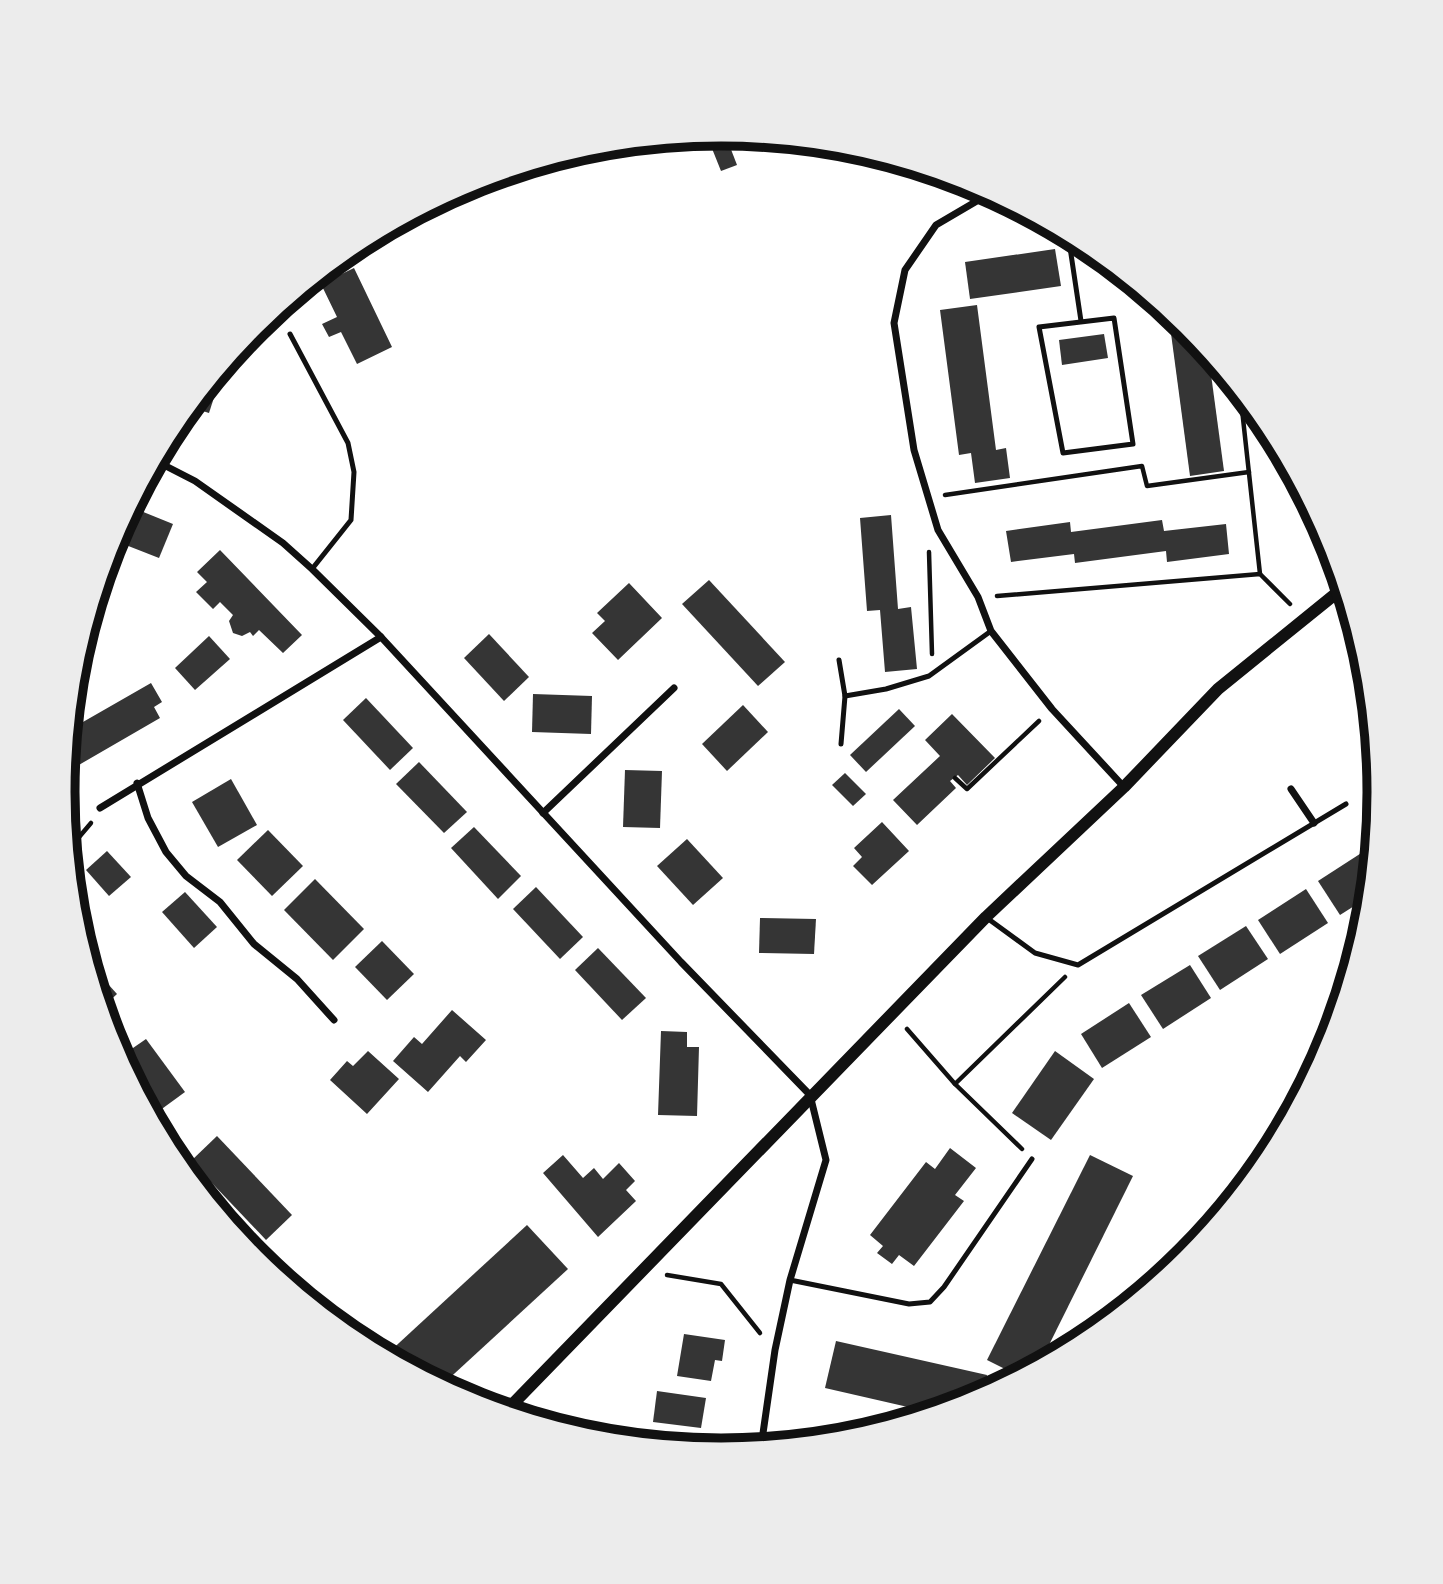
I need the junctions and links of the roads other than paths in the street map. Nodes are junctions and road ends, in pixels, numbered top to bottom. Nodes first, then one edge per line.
1 (979, 200) edge
2 (1070, 248) edge
3 (1081, 320) junction
4 (290, 334) dead end
5 (164, 465) edge
6 (312, 569) junction
7 (1336, 593) edge
8 (991, 631) junction
9 (381, 637) junction
10 (839, 660) dead end
11 (674, 688) dead end
12 (845, 696) junction
13 (841, 744) dead end
14 (137, 783) junction
15 (1124, 788) junction
16 (1291, 789) dead end
17 (1346, 804) dead end
18 (100, 808) road end
19 (543, 813) junction
20 (1314, 824) junction
21 (986, 917) junction
22 (334, 1020) dead end
23 (810, 1096) junction
24 (1032, 1159) road end
25 (790, 1280) junction
26 (513, 1404) edge
27 (762, 1437) edge

1 - 8 street
2 - 3 lane
3 - 3 lane
4 - 6 lane
5 - 6 street
6 - 9 street
7 - 15 street
8 - 12 lane
8 - 15 street
9 - 14 street
9 - 19 street
10 - 12 lane
11 - 19 street
12 - 13 lane
14 - 18 street
14 - 22 street
15 - 21 street
16 - 20 street
17 - 20 lane
19 - 23 street
20 - 21 lane
21 - 23 street
23 - 25 street
23 - 26 street
24 - 25 lane
25 - 27 street

